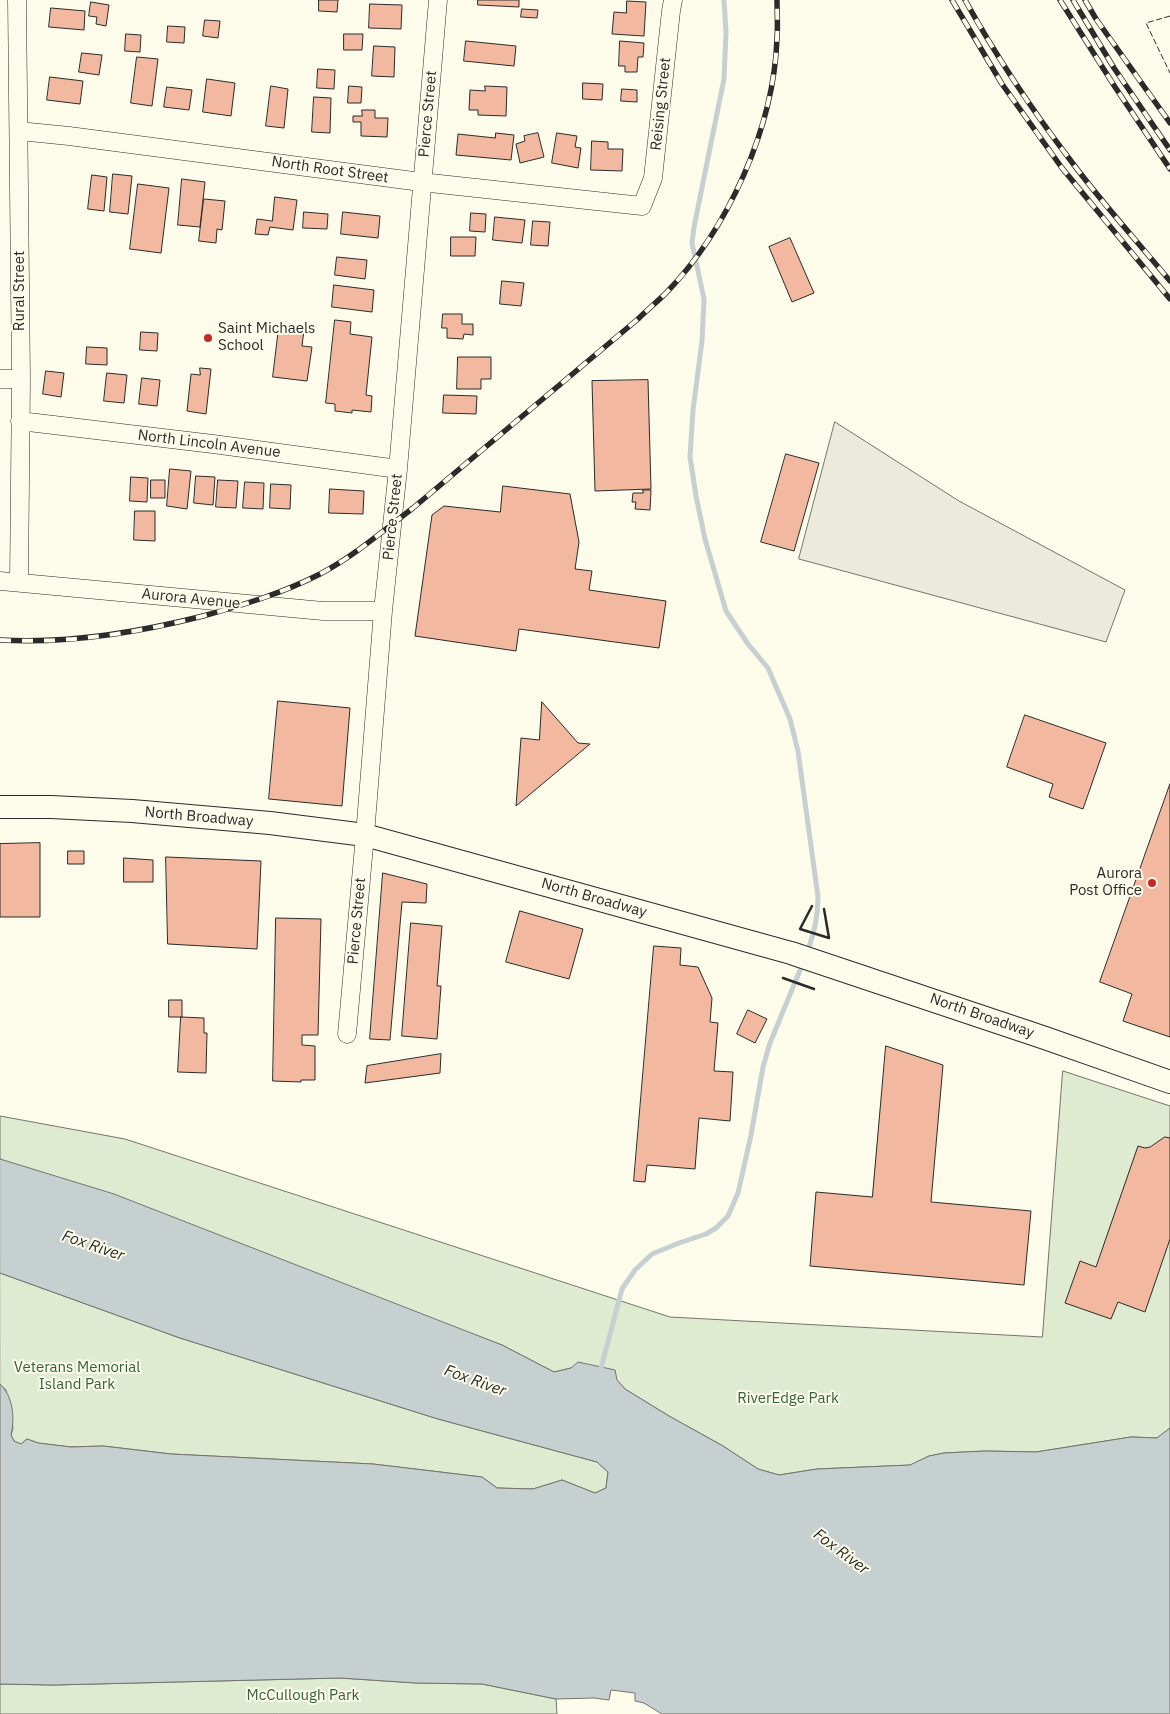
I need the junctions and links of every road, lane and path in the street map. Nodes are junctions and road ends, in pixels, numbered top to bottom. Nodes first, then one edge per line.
1 (17, 0) edge
2 (438, 0) edge
3 (674, 0) edge
4 (19, 131) junction
5 (421, 182) junction
6 (642, 206) joint
7 (0, 379) edge
8 (21, 379) junction
9 (20, 421) junction
10 (398, 469) junction
11 (0, 581) edge
12 (19, 582) junction
13 (382, 612) junction
14 (0, 807) edge
15 (365, 834) junction
16 (347, 1034) dead end
17 (1170, 1082) edge

1 - 4 street, Rural Street
2 - 5 street, Pierce Street
3 - 6 street, Reising Street
4 - 5 street, North Root Street
4 - 8 street, Rural Street
5 - 6 street, North Root Street
5 - 10 street, Pierce Street
7 - 8 street
8 - 9 street, Rural Street
9 - 10 street, North Lincoln Avenue
9 - 12 street, Rural Street
10 - 13 street, Pierce Street
11 - 12 street, Aurora Avenue
12 - 13 street, Aurora Avenue
13 - 15 street, Pierce Street
14 - 15 main road, North Broadway
15 - 16 street, Pierce Street
15 - 17 main road, North Broadway

